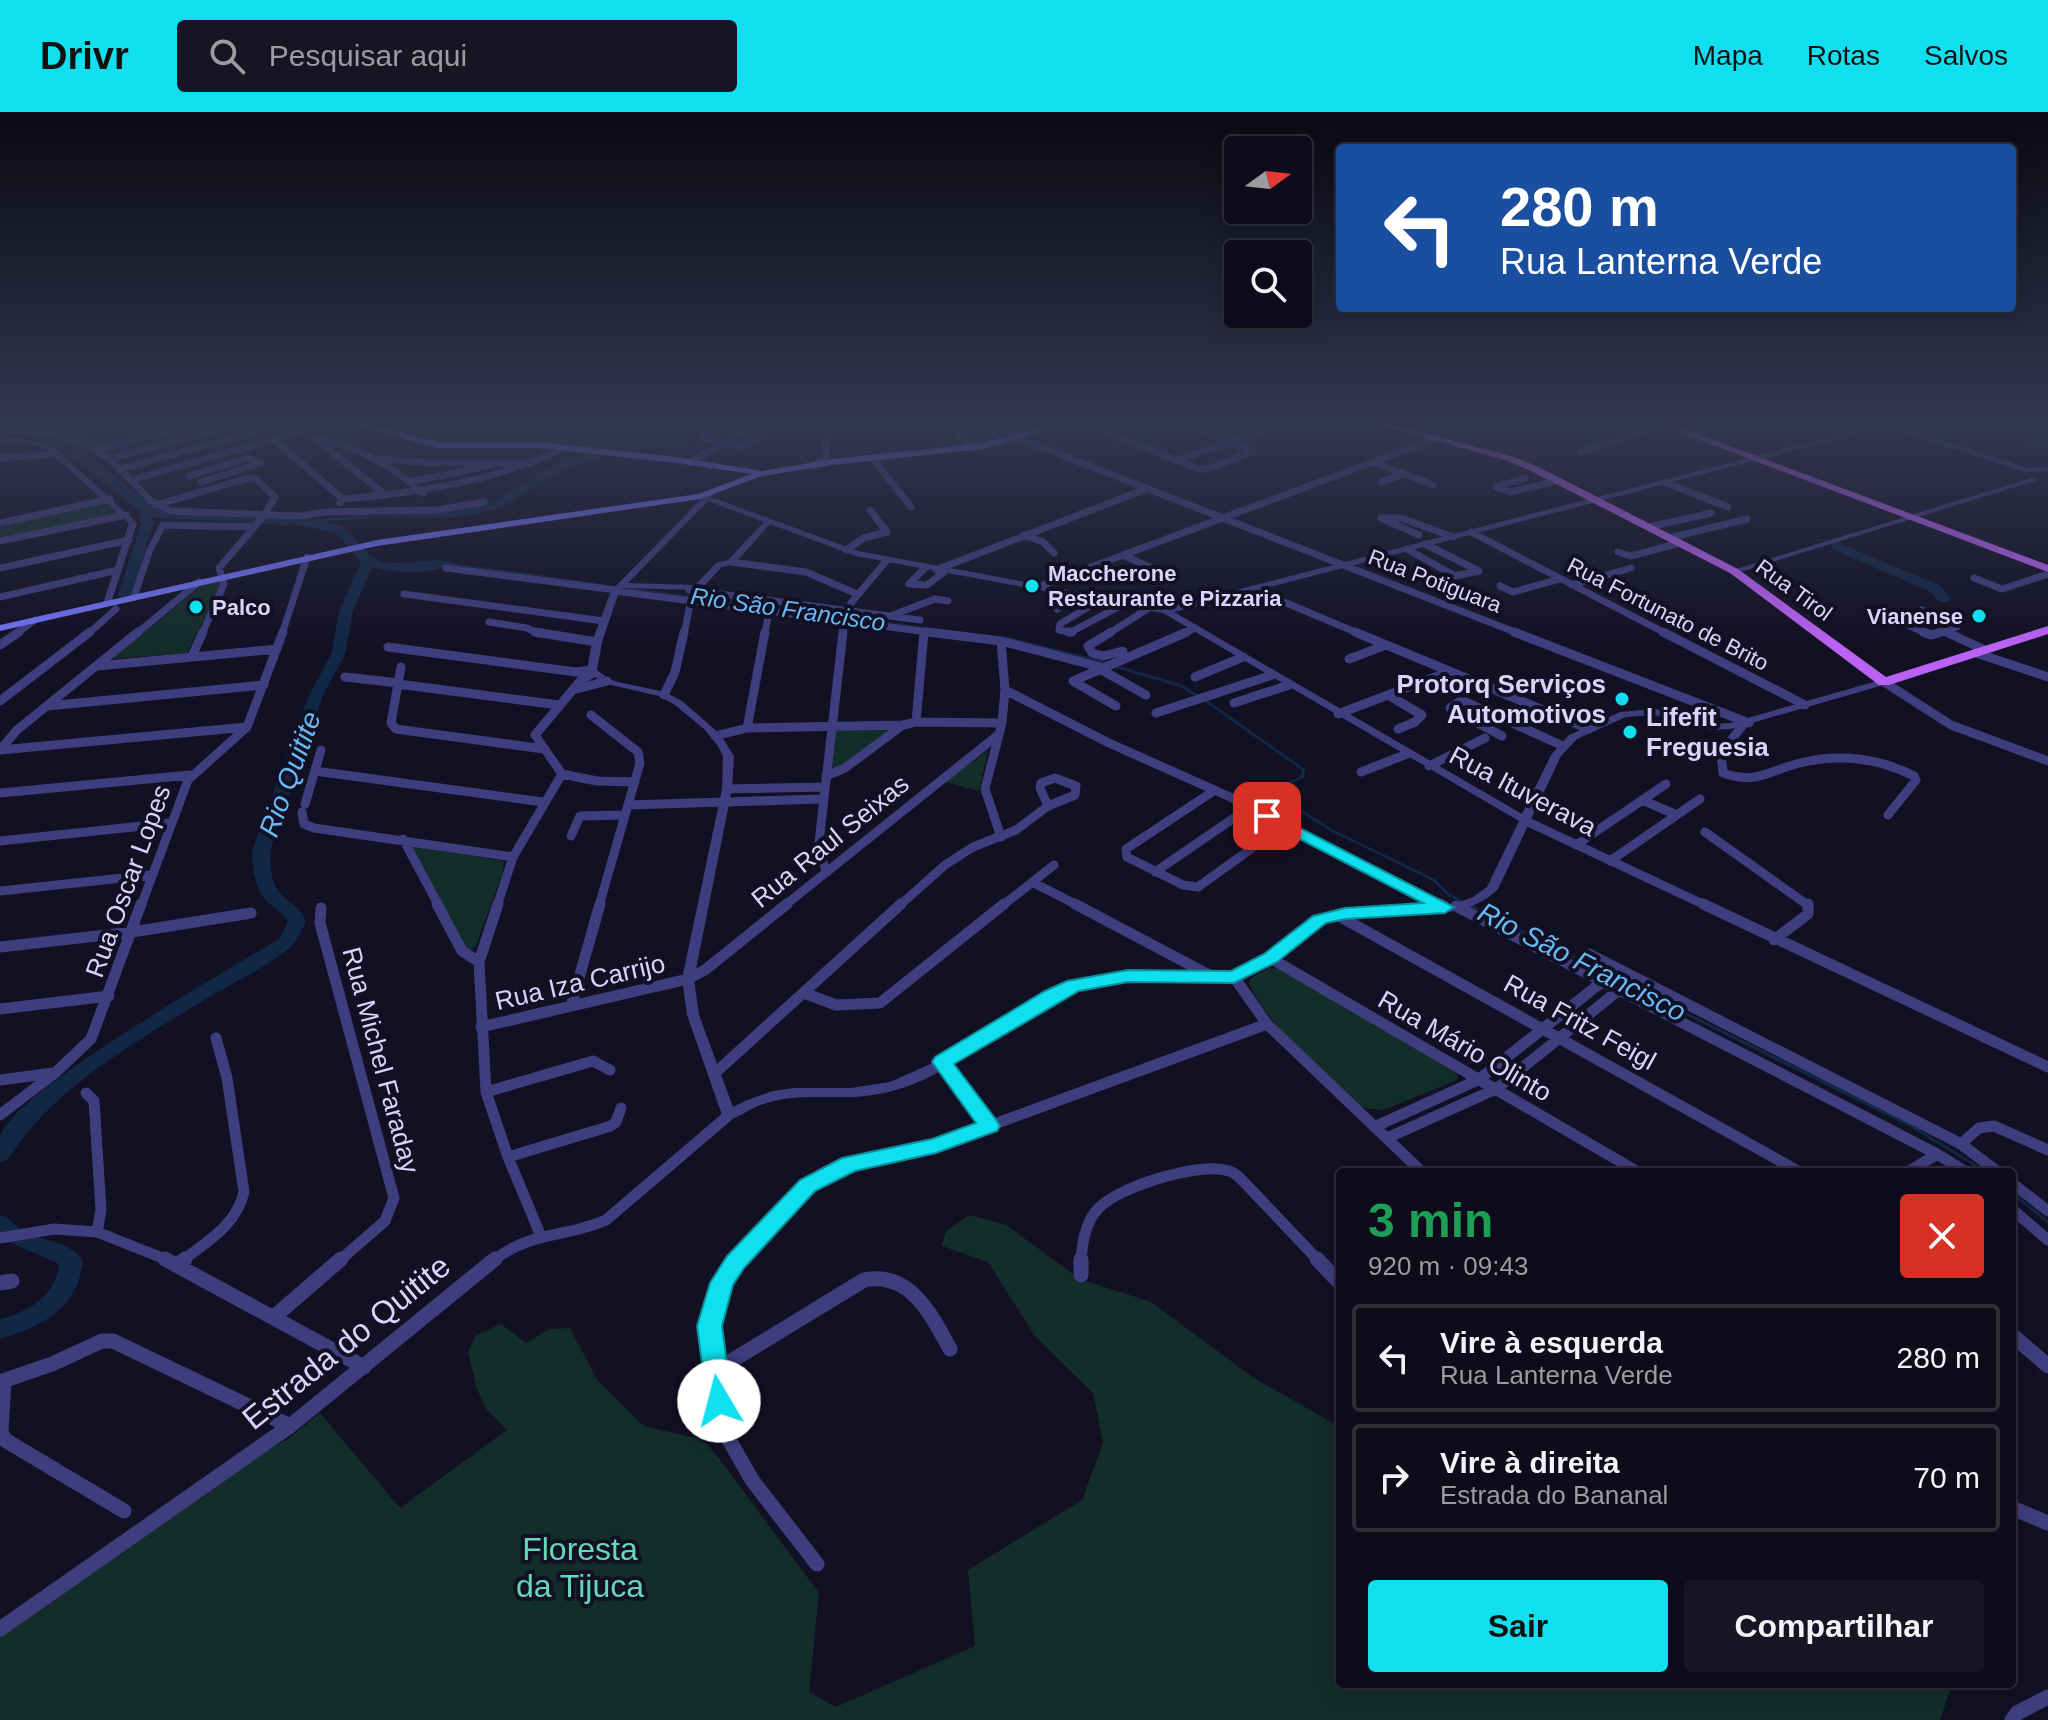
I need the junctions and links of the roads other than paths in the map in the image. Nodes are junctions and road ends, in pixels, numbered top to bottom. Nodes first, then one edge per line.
1 (148, 497) edge
2 (182, 497) edge
3 (275, 497) edge
4 (341, 497) edge
5 (364, 497) edge
6 (719, 497) edge
7 (903, 497) edge
8 (1125, 497) edge
9 (1167, 497) edge
10 (1279, 497) edge
11 (1590, 497) edge
12 (1607, 497) edge
13 (1703, 497) edge
14 (1857, 497) edge
15 (1978, 497) edge
16 (705, 498) junction
17 (110, 499) joint
18 (343, 499) junction
19 (1596, 500) junction
20 (484, 502) dead end
21 (724, 503) junction
22 (156, 505) junction
23 (911, 507) dead end
24 (1728, 507) dead end
25 (626, 508) junction
26 (339, 510) junction
27 (870, 510) dead end
28 (0, 513) edge
29 (1711, 513) dead end
30 (126, 515) junction
31 (263, 516) junction
32 (1912, 517) junction
33 (1223, 518) junction
34 (1747, 519) dead end
35 (766, 520) junction
36 (2, 522) edge
37 (255, 526) junction
38 (1649, 527) junction
39 (1471, 532) junction
40 (1024, 535) junction
41 (1419, 535) dead end
42 (1453, 537) junction
43 (129, 540) junction
44 (1674, 540) junction
45 (0, 541) edge
46 (1425, 544) junction
47 (1407, 549) junction
48 (846, 550) junction
49 (1618, 552) dead end
50 (1054, 553) dead end
51 (1123, 555) junction
52 (307, 557) junction
53 (887, 560) junction
54 (731, 562) junction
55 (1343, 565) junction
56 (0, 568) edge
57 (446, 568) dead end
58 (1631, 568) dead end
59 (118, 570) junction
60 (935, 570) junction
61 (1734, 571) junction
62 (2048, 572) edge
63 (1165, 574) dead end
64 (221, 577) junction
65 (1974, 578) dead end
66 (1560, 579) junction
67 (631, 580) junction
68 (199, 582) junction
69 (1572, 585) junction
70 (1500, 586) dead end
71 (617, 588) junction
72 (1032, 589) junction
73 (1253, 589) junction
74 (696, 592) junction
75 (404, 594) dead end
76 (857, 594) junction
77 (1076, 596) junction
78 (0, 597) edge
79 (134, 597) junction
80 (1100, 600) junction
81 (948, 601) dead end
82 (1124, 604) junction
83 (111, 606) junction
84 (1149, 608) junction
85 (1057, 609) dead end
86 (769, 610) junction
87 (1922, 610) dead end
88 (1166, 611) junction
89 (845, 615) junction
90 (890, 616) junction
91 (35, 620) junction
92 (920, 620) dead end
93 (604, 621) junction
94 (489, 622) dead end
95 (1901, 622) dead end
96 (0, 628) edge
97 (1195, 628) junction
98 (2048, 630) edge
99 (924, 631) junction
100 (1946, 632) junction
101 (1001, 641) junction
102 (597, 642) junction
103 (0, 645) edge
104 (1386, 645) junction
105 (388, 647) dead end
106 (277, 649) junction
107 (1123, 651) dead end
108 (1981, 651) junction
109 (192, 656) junction
110 (1243, 657) junction
111 (1349, 659) dead end
112 (95, 666) junction
113 (1105, 666) junction
114 (401, 667) dead end
115 (593, 671) junction
116 (1448, 672) junction
117 (1272, 675) junction
118 (1906, 675) junction
119 (345, 677) dead end
120 (1195, 677) dead end
121 (2048, 677) edge
122 (1875, 678) junction
123 (607, 681) junction
124 (398, 684) junction
125 (264, 685) junction
126 (1289, 685) junction
127 (577, 689) junction
128 (1229, 689) junction
129 (1005, 690) junction
130 (664, 695) junction
131 (1146, 695) dead end
132 (1388, 695) junction
133 (0, 701) edge
134 (559, 705) junction
135 (1805, 705) junction
136 (47, 706) junction
137 (1116, 706) dead end
138 (1156, 713) dead end
139 (1338, 714) junction
140 (591, 715) dead end
141 (916, 722) junction
142 (1002, 723) junction
143 (1746, 724) junction
144 (903, 725) junction
145 (830, 726) junction
146 (247, 727) junction
147 (747, 728) junction
148 (1398, 729) dead end
149 (1589, 729) junction
150 (998, 735) junction
151 (715, 736) junction
152 (1502, 736) dead end
153 (1485, 738) dead end
154 (540, 745) junction
155 (1563, 746) junction
156 (0, 750) edge
157 (321, 750) dead end
158 (1407, 754) junction
159 (2048, 761) edge
160 (1429, 766) junction
161 (315, 771) junction
162 (1361, 772) dead end
163 (562, 774) junction
164 (190, 775) junction
165 (826, 776) junction
166 (635, 782) junction
167 (1666, 784) dead end
168 (1215, 790) junction
169 (0, 793) edge
170 (824, 793) junction
171 (726, 796) junction
172 (1700, 799) dead end
173 (1642, 800) junction
174 (543, 802) junction
175 (1048, 806) dead end
176 (1250, 807) junction
177 (627, 810) junction
178 (1677, 815) junction
179 (1888, 815) dead end
180 (1526, 821) junction
181 (171, 823) junction
182 (1284, 825) junction
183 (1705, 832) dead end
184 (571, 836) dead end
185 (1001, 837) junction
186 (403, 839) junction
187 (0, 841) edge
188 (1576, 845) junction
189 (513, 857) junction
190 (1610, 861) junction
191 (1054, 865) dead end
192 (827, 872) junction
193 (1155, 872) junction
194 (151, 875) junction
195 (1034, 883) junction
196 (0, 891) edge
197 (1458, 905) junction
198 (321, 908) dead end
199 (251, 913) dead end
200 (1337, 915) junction
201 (132, 932) junction
202 (1774, 940) junction
203 (0, 947) edge
204 (1589, 954) dead end
205 (1270, 958) junction
206 (479, 962) junction
207 (1234, 977) junction
208 (1215, 978) junction
209 (688, 979) junction
210 (1602, 982) junction
211 (1619, 990) junction
212 (804, 993) junction
213 (109, 996) junction
214 (571, 1006) junction
215 (0, 1009) edge
216 (1267, 1024) junction
217 (481, 1027) junction
218 (1544, 1030) junction
219 (216, 1038) dead end
220 (1560, 1038) junction
221 (942, 1062) junction
222 (2048, 1067) edge
223 (610, 1070) dead end
224 (55, 1073) junction
225 (714, 1074) junction
226 (0, 1080) edge
227 (1478, 1080) junction
228 (1496, 1089) junction
229 (486, 1092) junction
230 (86, 1093) dead end
231 (621, 1108) dead end
232 (0, 1115) edge
233 (729, 1115) junction
234 (990, 1126) junction
235 (1374, 1127) junction
236 (1387, 1138) junction
237 (1961, 1144) junction
238 (2048, 1150) edge
239 (1937, 1154) junction
240 (508, 1157) junction
241 (1418, 1168) edge
242 (1631, 1168) edge
243 (1793, 1168) edge
244 (1914, 1168) edge
245 (1960, 1168) edge
246 (1993, 1168) edge
247 (2016, 1186) edge
248 (2048, 1211) edge
249 (2016, 1212) edge
250 (97, 1232) junction
251 (540, 1234) junction
252 (0, 1238) edge
253 (2048, 1240) edge
254 (178, 1264) junction
255 (1081, 1275) dead end
256 (1336, 1279) edge
257 (275, 1316) junction
258 (2016, 1338) edge
259 (950, 1349) dead end
260 (2048, 1366) edge
261 (364, 1367) junction
262 (715, 1371) junction
263 (2, 1381) edge
264 (290, 1426) junction
265 (2016, 1510) edge
266 (124, 1511) dead end
267 (2048, 1523) edge
268 (817, 1564) dead end
269 (0, 1629) edge
270 (2048, 1697) edge
271 (2012, 1720) edge

1 - 22 street
2 - 22 street
3 - 31 street
4 - 18 street
5 - 18 street
6 - 21 main road
7 - 23 street
8 - 40 street
9 - 33 street, Rua Potiguara
10 - 33 street
11 - 19 main road, Rua Tirol
12 - 19 street
13 - 24 street
14 - 32 main road
15 - 32 street
16 - 21 street
16 - 25 main road
16 - 25 main road
16 - 67 street
17 - 30 street
17 - 36 street
18 - 26 street
19 - 38 main road, Rua Tirol
19 - 39 street
20 - 26 street
21 - 35 street, Rua Ituverava
22 - 31 street
25 - 52 main road
26 - 31 street
27 - 48 street
28 - 36 street
29 - 38 street
30 - 43 street
30 - 45 street
31 - 37 street
32 - 61 street
32 - 62 main road
33 - 51 street
33 - 55 street, Rua Potiguara
34 - 44 street
35 - 48 street, Rua Ituverava
35 - 54 street
37 - 64 street
37 - 79 street
38 - 44 main road, Rua Tirol
39 - 42 street
39 - 66 street, Rua Fortunato de Brito
40 - 50 street
40 - 60 street
41 - 42 street
42 - 46 street
43 - 56 street
43 - 59 street
44 - 49 street
44 - 61 main road, Rua Tirol
46 - 47 street
46 - 47 street
47 - 55 street
48 - 53 street, Rua Ituverava
51 - 63 street
51 - 72 street
52 - 64 main road
52 - 106 street, Rua Oscar Lopes
53 - 60 street, Rua Ituverava
53 - 76 street
54 - 74 street
54 - 76 street
55 - 73 street
55 - 143 street, Rua Potiguara
57 - 71 street
58 - 69 street
59 - 78 street
59 - 83 street
60 - 72 street, Rua Ituverava
61 - 122 main road, Rua Tirol
62 - 65 street
64 - 68 main road
64 - 109 street
66 - 69 street, Rua Fortunato de Brito
66 - 70 street
67 - 71 street
67 - 74 street
68 - 79 main road
68 - 112 street
69 - 135 street, Rua Fortunato de Brito
71 - 74 street
71 - 93 street
72 - 77 street, Rua Ituverava
73 - 88 street
73 - 104 street
74 - 86 street
74 - 89 street
74 - 130 street
75 - 93 street
76 - 89 street
77 - 80 street, Rua Ituverava
77 - 85 street
79 - 83 main road
80 - 82 street, Rua Ituverava
80 - 82 street
81 - 90 street
82 - 84 street, Rua Ituverava
83 - 91 main road
83 - 133 street
84 - 88 street, Rua Ituverava
84 - 107 street
86 - 89 street
86 - 147 street
87 - 100 street
88 - 97 street, Rua Ituverava
89 - 90 street
89 - 99 street
89 - 145 street
90 - 92 street
91 - 96 main road
91 - 103 street
93 - 102 street
94 - 102 street
95 - 100 street
97 - 110 street, Rua Ituverava
97 - 113 street
98 - 108 main road
99 - 101 street
99 - 141 street
100 - 108 street
101 - 113 street
101 - 129 street
102 - 115 street
104 - 111 street
104 - 116 street
105 - 115 street
106 - 109 street
106 - 125 street, Rua Oscar Lopes
108 - 118 main road
108 - 121 street
109 - 112 street
110 - 117 street, Rua Ituverava
110 - 120 street
112 - 136 street
113 - 131 street
113 - 137 street
114 - 124 street
115 - 123 street
115 - 127 street
116 - 132 street
116 - 149 street
117 - 126 street, Rua Ituverava
117 - 128 street
118 - 122 main road
118 - 122 main road
119 - 124 street
122 - 135 street
122 - 159 street, Rua Tirol
123 - 127 street
123 - 130 street
124 - 134 street
124 - 154 street
125 - 136 street
125 - 146 street, Rua Oscar Lopes
126 - 128 street
126 - 139 street, Rua Ituverava
127 - 134 street
128 - 138 street
129 - 142 street
129 - 168 street
130 - 151 street
132 - 139 street
132 - 148 street
134 - 154 street
135 - 143 street
136 - 156 street
139 - 158 street, Rua Ituverava
140 - 166 street
141 - 142 street
141 - 144 street
142 - 150 street
143 - 149 street
143 - 179 street
144 - 145 street
144 - 165 street
145 - 147 street
145 - 165 street
146 - 156 street
146 - 164 street, Rua Oscar Lopes
147 - 151 street
149 - 155 street
150 - 185 street
150 - 192 street, Rua Raul Seixas
151 - 171 street
152 - 155 street
153 - 160 street
154 - 163 street
155 - 180 street
157 - 161 street
158 - 160 street, Rua Ituverava
158 - 162 street
160 - 180 street, Rua Ituverava
161 - 174 street
161 - 186 street
163 - 166 street
163 - 174 street
164 - 169 street
164 - 181 street, Rua Oscar Lopes
165 - 170 street
166 - 177 street
167 - 173 street
168 - 176 street
168 - 193 street
170 - 171 street
170 - 192 street
171 - 177 street
171 - 209 street
172 - 178 street
173 - 178 street
173 - 188 street
174 - 189 street
175 - 185 street
176 - 182 street
176 - 193 street
177 - 184 street
177 - 214 street
178 - 190 street
180 - 188 street, Rua Ituverava
180 - 197 street
181 - 187 street
181 - 194 street, Rua Oscar Lopes
182 - 193 street
182 - 197 street
183 - 202 street
185 - 212 street
186 - 189 street
186 - 206 street
188 - 190 street, Rua Ituverava
189 - 206 street
190 - 202 street, Rua Ituverava
191 - 195 street
192 - 209 street, Rua Raul Seixas
194 - 196 street
194 - 201 street, Rua Oscar Lopes
195 - 208 street
195 - 212 street
197 - 200 street
197 - 210 street
198 - 257 street, Rua Michel Faraday
199 - 201 street
200 - 205 street
200 - 218 street, Rua Fritz Feigl
201 - 203 street
201 - 213 street, Rua Oscar Lopes
202 - 222 street, Rua Ituverava
204 - 237 street
205 - 207 street
205 - 227 street, Rua Mário Olinto
206 - 217 street
207 - 208 street
207 - 216 street
208 - 221 street
209 - 214 street, Rua Iza Carrijo
209 - 225 street
210 - 211 street
210 - 218 street
211 - 220 street
211 - 239 street
212 - 225 street
213 - 215 street
213 - 224 street, Rua Oscar Lopes
214 - 217 street, Rua Iza Carrijo
216 - 234 street
216 - 235 street
217 - 229 street
218 - 220 street, Rua Fritz Feigl
218 - 227 street
219 - 254 street
220 - 228 street
220 - 243 street, Rua Fritz Feigl
221 - 233 street
221 - 234 street
223 - 229 street
224 - 226 street
224 - 232 street, Rua Oscar Lopes
225 - 233 street
227 - 228 street, Rua Mário Olinto
227 - 235 street
228 - 236 street
228 - 242 street, Rua Mário Olinto
229 - 240 street
230 - 250 street
231 - 240 street
233 - 251 street, Estrada do Quitite
234 - 262 street
235 - 236 street
236 - 241 street
237 - 238 street
237 - 246 street
239 - 244 street
239 - 245 street
240 - 251 street
247 - 248 street
249 - 253 street
250 - 252 street
250 - 254 street
251 - 261 street, Estrada do Quitite
254 - 257 street
255 - 256 street
257 - 261 street
258 - 260 street
259 - 262 street
261 - 264 street, Estrada do Quitite
262 - 268 street
263 - 264 street
263 - 266 street
264 - 269 street, Estrada do Quitite
265 - 267 street
270 - 271 street

